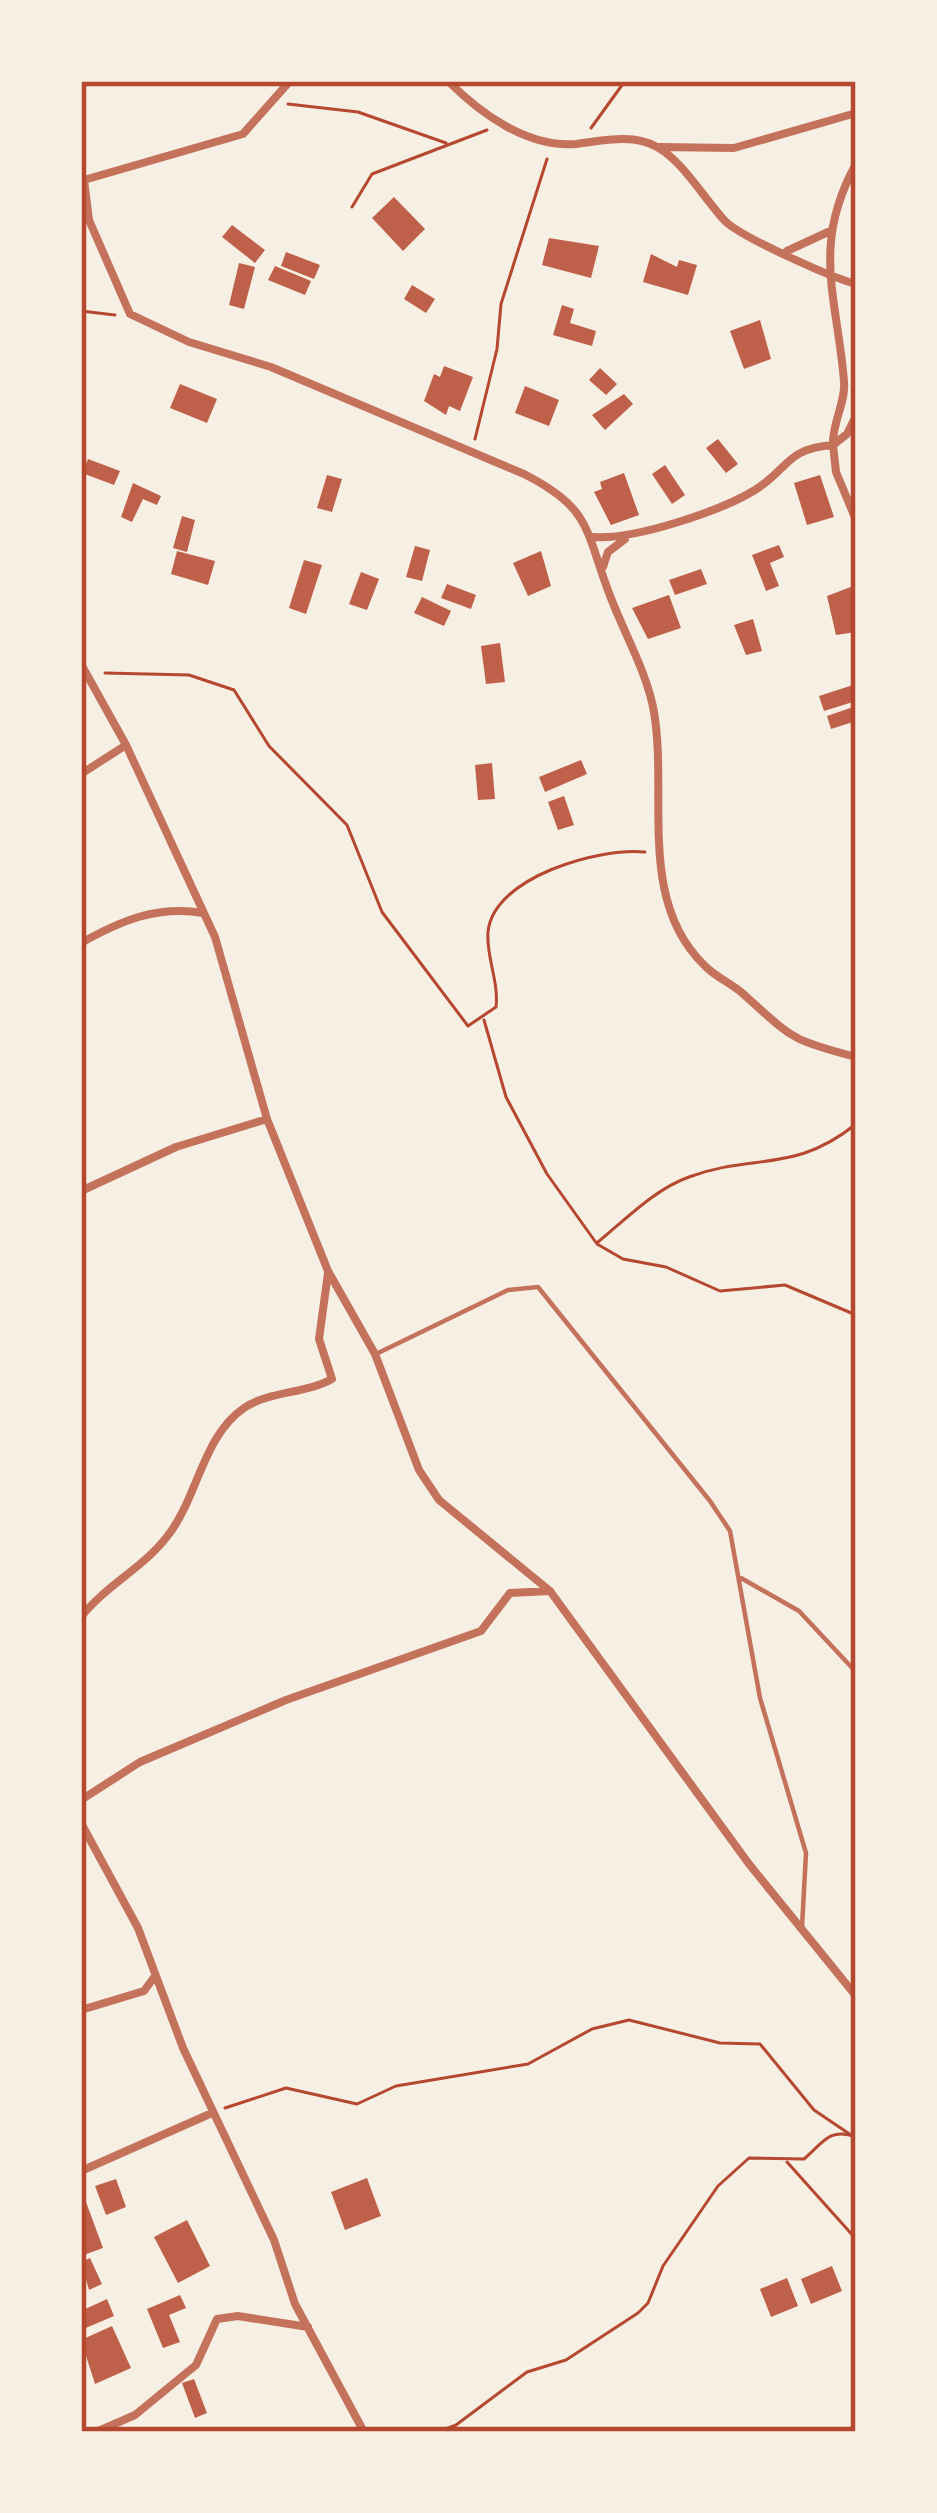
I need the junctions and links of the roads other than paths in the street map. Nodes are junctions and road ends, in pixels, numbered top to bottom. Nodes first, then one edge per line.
1 (290, 81) edge
2 (448, 81) edge
3 (856, 113) edge
4 (659, 147) junction
5 (856, 164) edge
6 (81, 169) edge
7 (93, 175) junction
8 (829, 232) junction
9 (787, 252) junction
10 (828, 278) junction
11 (856, 284) edge
12 (856, 416) edge
13 (833, 445) junction
14 (853, 508) edge
15 (856, 520) edge
16 (632, 535) junction
17 (594, 537) junction
18 (603, 567) junction
19 (84, 669) edge
20 (126, 745) junction
21 (81, 774) edge
22 (204, 913) junction
23 (81, 943) edge
24 (856, 1057) edge
25 (267, 1119) junction
26 (81, 1191) edge
27 (328, 1271) junction
28 (375, 1354) junction
29 (739, 1577) junction
30 (550, 1592) junction
31 (81, 1617) edge
32 (856, 1672) edge
33 (81, 1800) edge
34 (81, 1823) edge
35 (802, 1927) junction
36 (154, 1969) junction
37 (856, 1996) edge
38 (81, 2010) edge
39 (212, 2114) junction
40 (81, 2171) edge
41 (308, 2328) junction
42 (96, 2432) edge
43 (364, 2432) edge

1 - 7 street
2 - 4 street
3 - 4 street
4 - 9 street
5 - 8 street
6 - 7 street
7 - 17 street
8 - 9 street
8 - 10 street
9 - 10 street
10 - 11 street
10 - 13 street
12 - 13 street
13 - 14 street
13 - 16 street
14 - 15 street
16 - 17 street
16 - 18 street
17 - 18 street
18 - 24 street
19 - 20 street
20 - 21 street
20 - 22 street
22 - 23 street
22 - 25 street
25 - 26 street
25 - 27 street
27 - 28 street
27 - 31 street
28 - 29 lane
28 - 30 street
29 - 32 lane
29 - 35 lane
30 - 33 street
30 - 35 street
34 - 36 street
35 - 37 street
36 - 38 street
36 - 39 street
39 - 40 street
39 - 41 street
41 - 42 street
41 - 43 street

